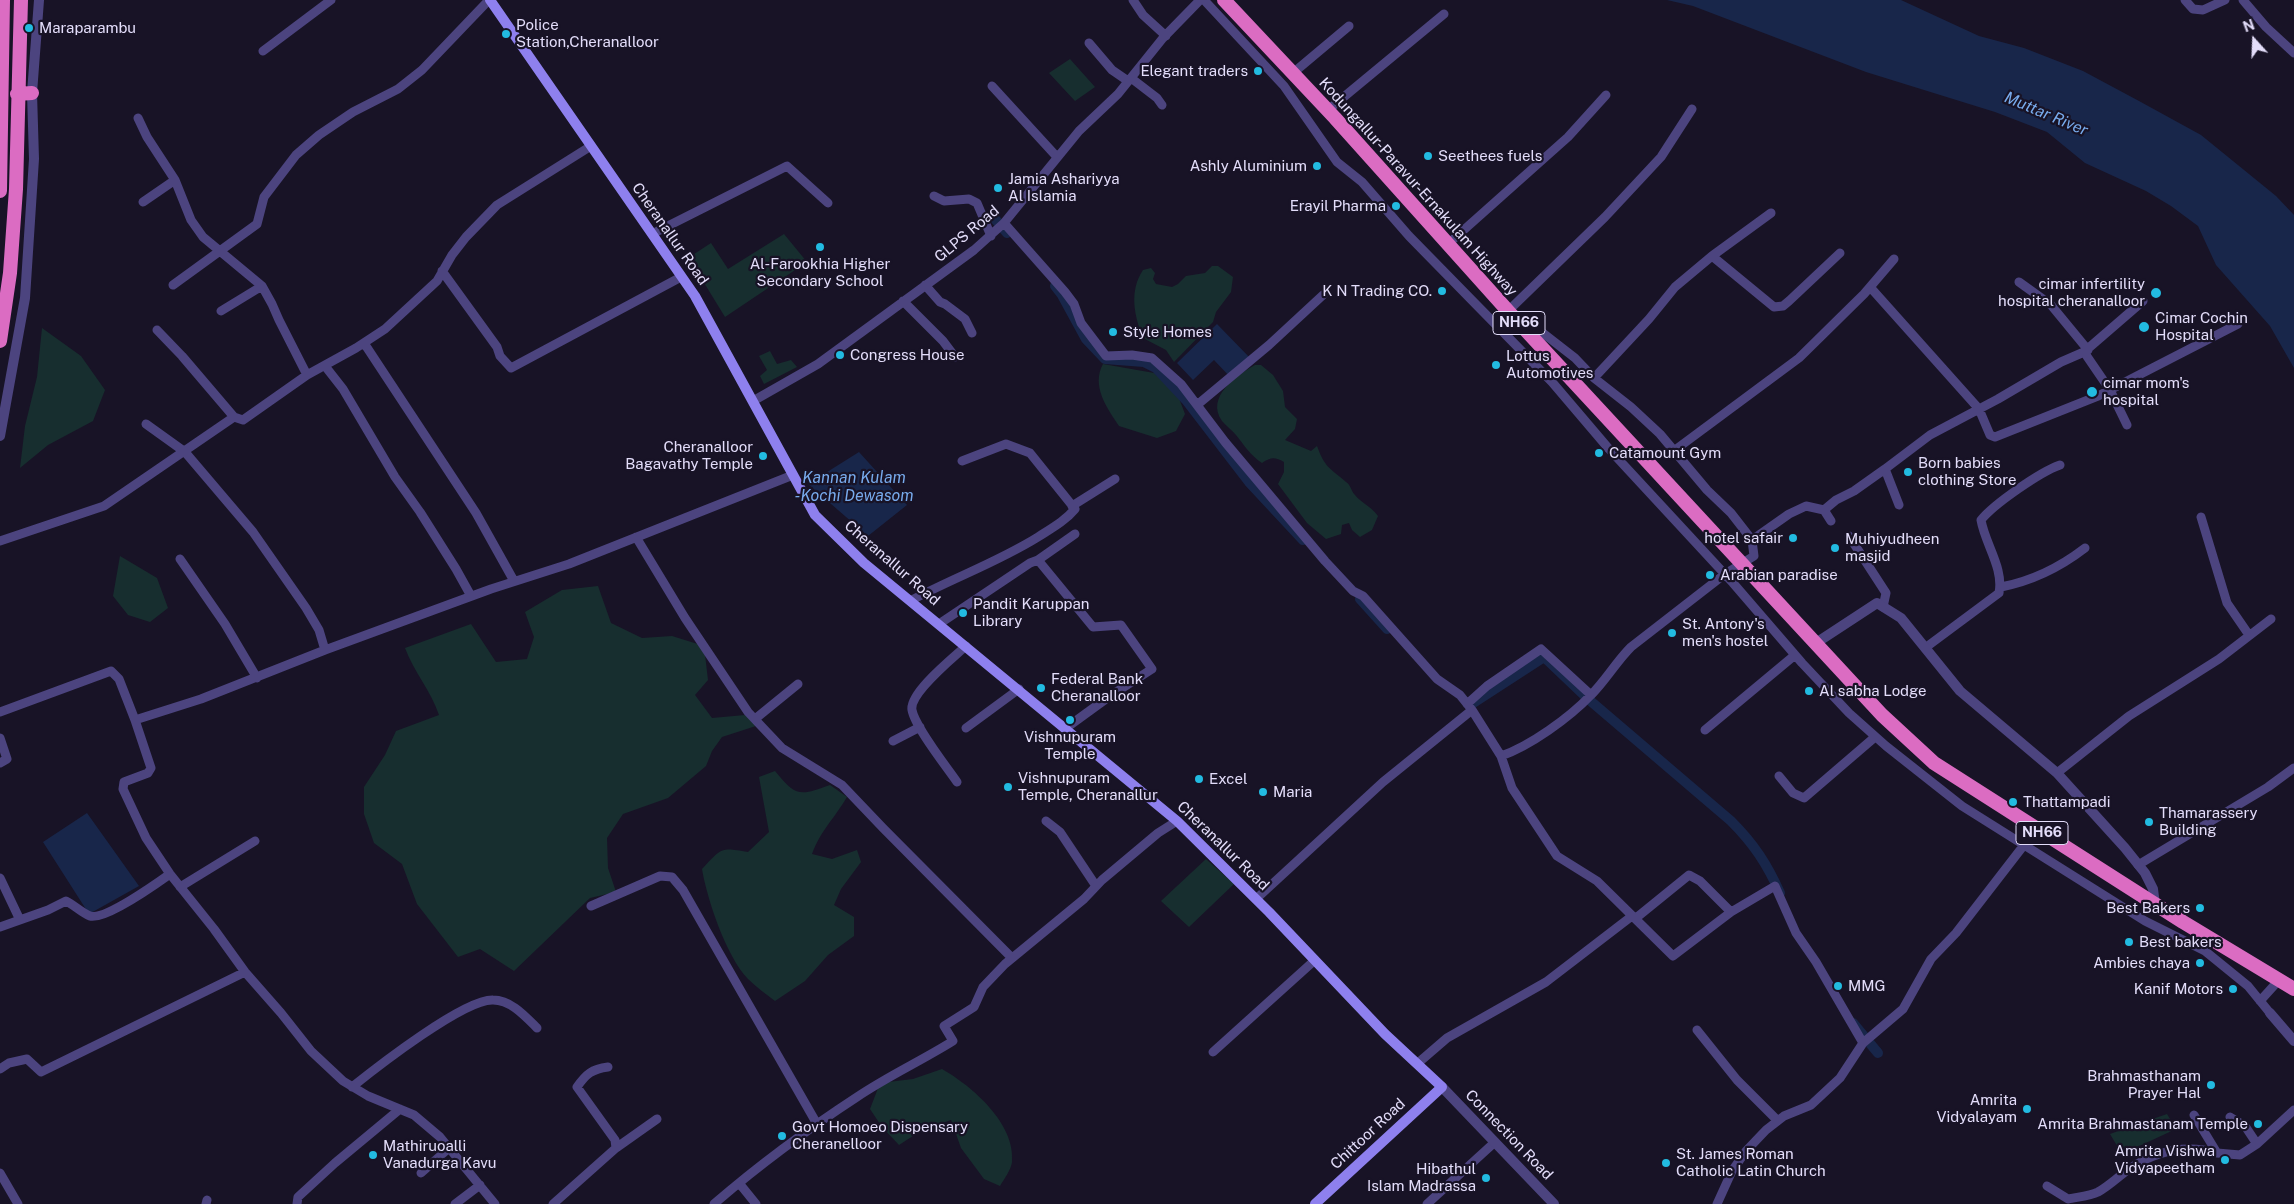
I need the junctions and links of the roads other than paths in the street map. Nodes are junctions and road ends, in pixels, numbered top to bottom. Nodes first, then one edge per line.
1 (22, 0) edge
2 (39, 0) edge
3 (331, 0) edge
4 (1133, 0) edge
5 (1202, 0) edge
6 (1224, 0) edge
7 (2185, 0) edge
8 (2225, 0) edge
9 (2243, 0) edge
10 (494, 1) edge
11 (3, 6) edge
12 (1444, 14) dead end
13 (1349, 26) dead end
14 (1166, 36) junction
15 (1089, 43) dead end
16 (263, 51) dead end
17 (2294, 53) edge
18 (1293, 74) junction
19 (1129, 80) junction
20 (992, 86) dead end
21 (1, 89) edge
22 (32, 93) junction
23 (17, 94) junction
24 (1606, 95) dead end
25 (1162, 105) dead end
26 (1692, 109) dead end
27 (1328, 110) junction
28 (138, 118) dead end
29 (591, 146) junction
30 (1058, 157) junction
31 (175, 180) junction
32 (0, 189) edge
33 (16, 189) junction
34 (934, 196) dead end
35 (143, 202) dead end
36 (828, 203) dead end
37 (1770, 213) dead end
38 (1002, 225) junction
39 (652, 234) junction
40 (991, 236) junction
41 (1448, 244) junction
42 (221, 251) junction
43 (1840, 253) dead end
44 (1712, 256) junction
45 (1894, 259) dead end
46 (442, 271) junction
47 (682, 277) junction
48 (2019, 282) dead end
49 (173, 285) dead end
50 (925, 285) junction
51 (262, 286) junction
52 (1870, 287) junction
53 (1323, 295) dead end
54 (903, 301) junction
55 (2143, 301) dead end
56 (221, 311) dead end
57 (1511, 314) junction
58 (2238, 324) dead end
59 (157, 330) dead end
60 (972, 333) dead end
61 (0, 341) edge
62 (364, 343) junction
63 (2086, 351) junction
64 (955, 357) dead end
65 (325, 366) junction
66 (307, 374) junction
67 (1594, 378) junction
68 (2110, 390) junction
69 (753, 401) junction
70 (1197, 405) junction
71 (1978, 409) junction
72 (234, 417) junction
73 (146, 424) dead end
74 (2126, 425) dead end
75 (0, 436) edge
76 (1675, 450) junction
77 (185, 452) junction
78 (962, 461) dead end
79 (2060, 465) dead end
80 (1885, 469) junction
81 (793, 475) junction
82 (1115, 479) dead end
83 (1899, 505) dead end
84 (1072, 506) junction
85 (1824, 510) junction
86 (2201, 517) dead end
87 (1831, 521) dead end
88 (1075, 534) dead end
89 (636, 536) junction
90 (1849, 536) dead end
91 (1752, 540) junction
92 (0, 541) edge
93 (2085, 548) dead end
94 (180, 559) dead end
95 (1038, 560) junction
96 (1742, 564) junction
97 (1725, 574) junction
98 (514, 582) junction
99 (2001, 587) junction
100 (471, 596) junction
101 (910, 600) junction
102 (1883, 607) junction
103 (2271, 619) dead end
104 (939, 624) junction
105 (2249, 635) junction
106 (1816, 644) junction
107 (966, 646) junction
108 (1925, 648) junction
109 (325, 650) junction
110 (1795, 655) junction
111 (257, 678) junction
112 (798, 684) dead end
113 (1018, 690) junction
114 (1589, 697) junction
115 (1469, 707) junction
116 (0, 712) edge
117 (755, 719) junction
118 (135, 720) junction
119 (920, 726) junction
120 (966, 728) dead end
121 (1066, 728) junction
122 (1705, 730) dead end
123 (1875, 737) junction
124 (0, 738) edge
125 (893, 741) dead end
126 (1501, 756) junction
127 (0, 763) edge
128 (2294, 768) edge
129 (2057, 773) junction
130 (1779, 776) dead end
131 (957, 782) dead end
132 (1046, 821) dead end
133 (1177, 821) junction
134 (255, 841) dead end
135 (2024, 845) junction
136 (2138, 865) junction
137 (170, 874) junction
138 (0, 878) edge
139 (1096, 886) junction
140 (180, 887) junction
141 (1256, 899) junction
142 (2155, 905) junction
143 (592, 906) dead end
144 (1732, 912) junction
145 (1634, 917) junction
146 (20, 920) junction
147 (0, 927) edge
148 (2210, 946) junction
149 (1012, 958) junction
150 (1315, 960) junction
151 (244, 972) junction
152 (2279, 980) junction
153 (2294, 989) edge
154 (2260, 1001) junction
155 (2270, 1012) joint
156 (537, 1028) dead end
157 (1697, 1030) dead end
158 (1866, 1040) junction
159 (2294, 1041) edge
160 (1213, 1052) dead end
161 (1418, 1064) junction
162 (608, 1067) dead end
163 (0, 1069) edge
164 (352, 1087) junction
165 (1442, 1087) junction
166 (400, 1109) junction
167 (2294, 1110) edge
168 (2194, 1115) dead end
169 (2230, 1117) dead end
170 (657, 1119) dead end
171 (1777, 1120) junction
172 (817, 1124) junction
173 (1495, 1142) junction
174 (2257, 1144) junction
175 (449, 1148) junction
176 (616, 1148) junction
177 (2217, 1152) junction
178 (0, 1173) edge
179 (421, 1173) dead end
180 (739, 1183) junction
181 (480, 1185) junction
182 (2047, 1186) dead end
183 (18, 1204) edge
184 (297, 1204) edge
185 (455, 1204) edge
186 (495, 1204) edge
187 (553, 1204) edge
188 (714, 1204) edge
189 (756, 1204) edge
190 (1315, 1204) edge
191 (1427, 1204) edge
192 (1554, 1204) edge
193 (1717, 1204) edge

1 - 23 highway
2 - 22 street
3 - 16 street
4 - 14 street
5 - 14 street, GLPS Road
5 - 97 street
6 - 18 highway, Kodungallur-Paravur-Ernakulam Highway / NH66
7 - 8 street
9 - 17 street
10 - 29 main road, Cheranallur Road
10 - 42 street
11 - 21 highway
12 - 27 street
13 - 18 street
14 - 19 street, GLPS Road
15 - 19 street
18 - 27 highway, Kodungallur-Paravur-Ernakulam Highway / NH66
19 - 25 street
19 - 30 street, GLPS Road
20 - 30 street
21 - 32 highway
22 - 23 highway
22 - 75 street
23 - 33 highway
24 - 41 street
26 - 57 street
27 - 41 highway, Kodungallur-Paravur-Ernakulam Highway / NH66
28 - 31 street
29 - 39 main road, Cheranallur Road
29 - 46 street
30 - 38 street, GLPS Road
31 - 35 street
31 - 42 street
32 - 33 highway
33 - 61 highway
34 - 40 street
36 - 39 street
37 - 44 street
38 - 40 street, GLPS Road
38 - 70 street
39 - 47 main road, Cheranallur Road
40 - 50 street, GLPS Road
41 - 57 highway, Kodungallur-Paravur-Ernakulam Highway / NH66
42 - 49 street
42 - 51 street
43 - 44 street
44 - 67 street
45 - 52 street
46 - 47 street
46 - 62 street
47 - 69 main road, Cheranallur Road
48 - 63 street
50 - 54 street, GLPS Road
50 - 60 street
51 - 56 street
51 - 66 street
52 - 71 street
52 - 76 street
53 - 70 street
54 - 64 street
54 - 69 street, GLPS Road
55 - 63 street
57 - 67 street
57 - 96 highway, Kodungallur-Paravur-Ernakulam Highway / NH66
58 - 68 street
59 - 72 street
62 - 65 street
62 - 98 street
63 - 68 street
63 - 71 street
65 - 66 street
65 - 100 street
66 - 72 street
67 - 76 street
68 - 71 street
68 - 74 street
69 - 81 main road, Cheranallur Road
70 - 115 street
71 - 80 street
72 - 77 street
73 - 77 street
76 - 91 street
77 - 92 street
77 - 109 street
78 - 84 street
79 - 99 street
80 - 83 street
80 - 85 street
81 - 89 street
81 - 101 main road, Cheranallur Road
82 - 84 street
84 - 101 street
85 - 87 street
85 - 91 street
86 - 105 street
88 - 95 street
89 - 98 street
89 - 117 street
90 - 102 street
91 - 96 street
93 - 99 street
94 - 111 street
95 - 104 street
95 - 121 street
96 - 97 street
96 - 106 highway, Kodungallur-Paravur-Ernakulam Highway / NH66
97 - 110 street
97 - 114 street
98 - 100 street
99 - 108 street
100 - 109 street
101 - 104 main road, Cheranallur Road
102 - 106 street
102 - 108 street
103 - 105 street
104 - 107 main road, Cheranallur Road
105 - 129 street
106 - 142 highway, Kodungallur-Paravur-Ernakulam Highway / NH66
107 - 113 main road, Cheranallur Road
107 - 119 street
108 - 129 street
109 - 111 street
110 - 122 street
110 - 123 street
111 - 118 street
112 - 117 street
113 - 120 street
113 - 121 main road, Cheranallur Road
114 - 115 street
114 - 126 street
115 - 126 street
115 - 141 street
116 - 118 street
117 - 149 street
118 - 137 street
119 - 125 street
119 - 131 street
121 - 133 main road, Cheranallur Road
123 - 130 street
123 - 135 street
124 - 127 street
126 - 145 street
128 - 136 street
129 - 136 street
132 - 139 street
133 - 139 street
133 - 141 main road, Cheranallur Road
134 - 140 street
135 - 148 street
135 - 158 street
136 - 142 street
137 - 140 street
137 - 146 street
138 - 146 street
139 - 149 street
140 - 151 street
141 - 150 main road, Cheranallur Road
142 - 148 highway, Kodungallur-Paravur-Ernakulam Highway / NH66
143 - 172 street
144 - 145 street
144 - 145 street
144 - 158 street
145 - 161 street
146 - 147 street
148 - 152 highway, Kodungallur-Paravur-Ernakulam Highway / NH66
148 - 154 street
149 - 172 street
150 - 160 street
150 - 161 main road, Cheranallur Road
151 - 163 street
151 - 164 street
152 - 153 highway, Kodungallur-Paravur-Ernakulam Highway / NH66
152 - 154 street
154 - 155 street
155 - 159 street
156 - 164 street
157 - 171 street
158 - 171 street
161 - 165 main road, Cheranallur Road
162 - 176 street
164 - 166 street
165 - 173 street, Connection Road
165 - 190 main road, Chittoor Road
166 - 175 street
166 - 184 street
167 - 174 street
168 - 177 street
169 - 174 street
170 - 176 street
171 - 193 street
172 - 180 street
173 - 191 street
173 - 192 street, Connection Road
174 - 177 street
175 - 179 street
175 - 181 street
176 - 187 street
177 - 182 street
178 - 183 street
180 - 188 street
180 - 189 street
181 - 185 street
181 - 186 street

